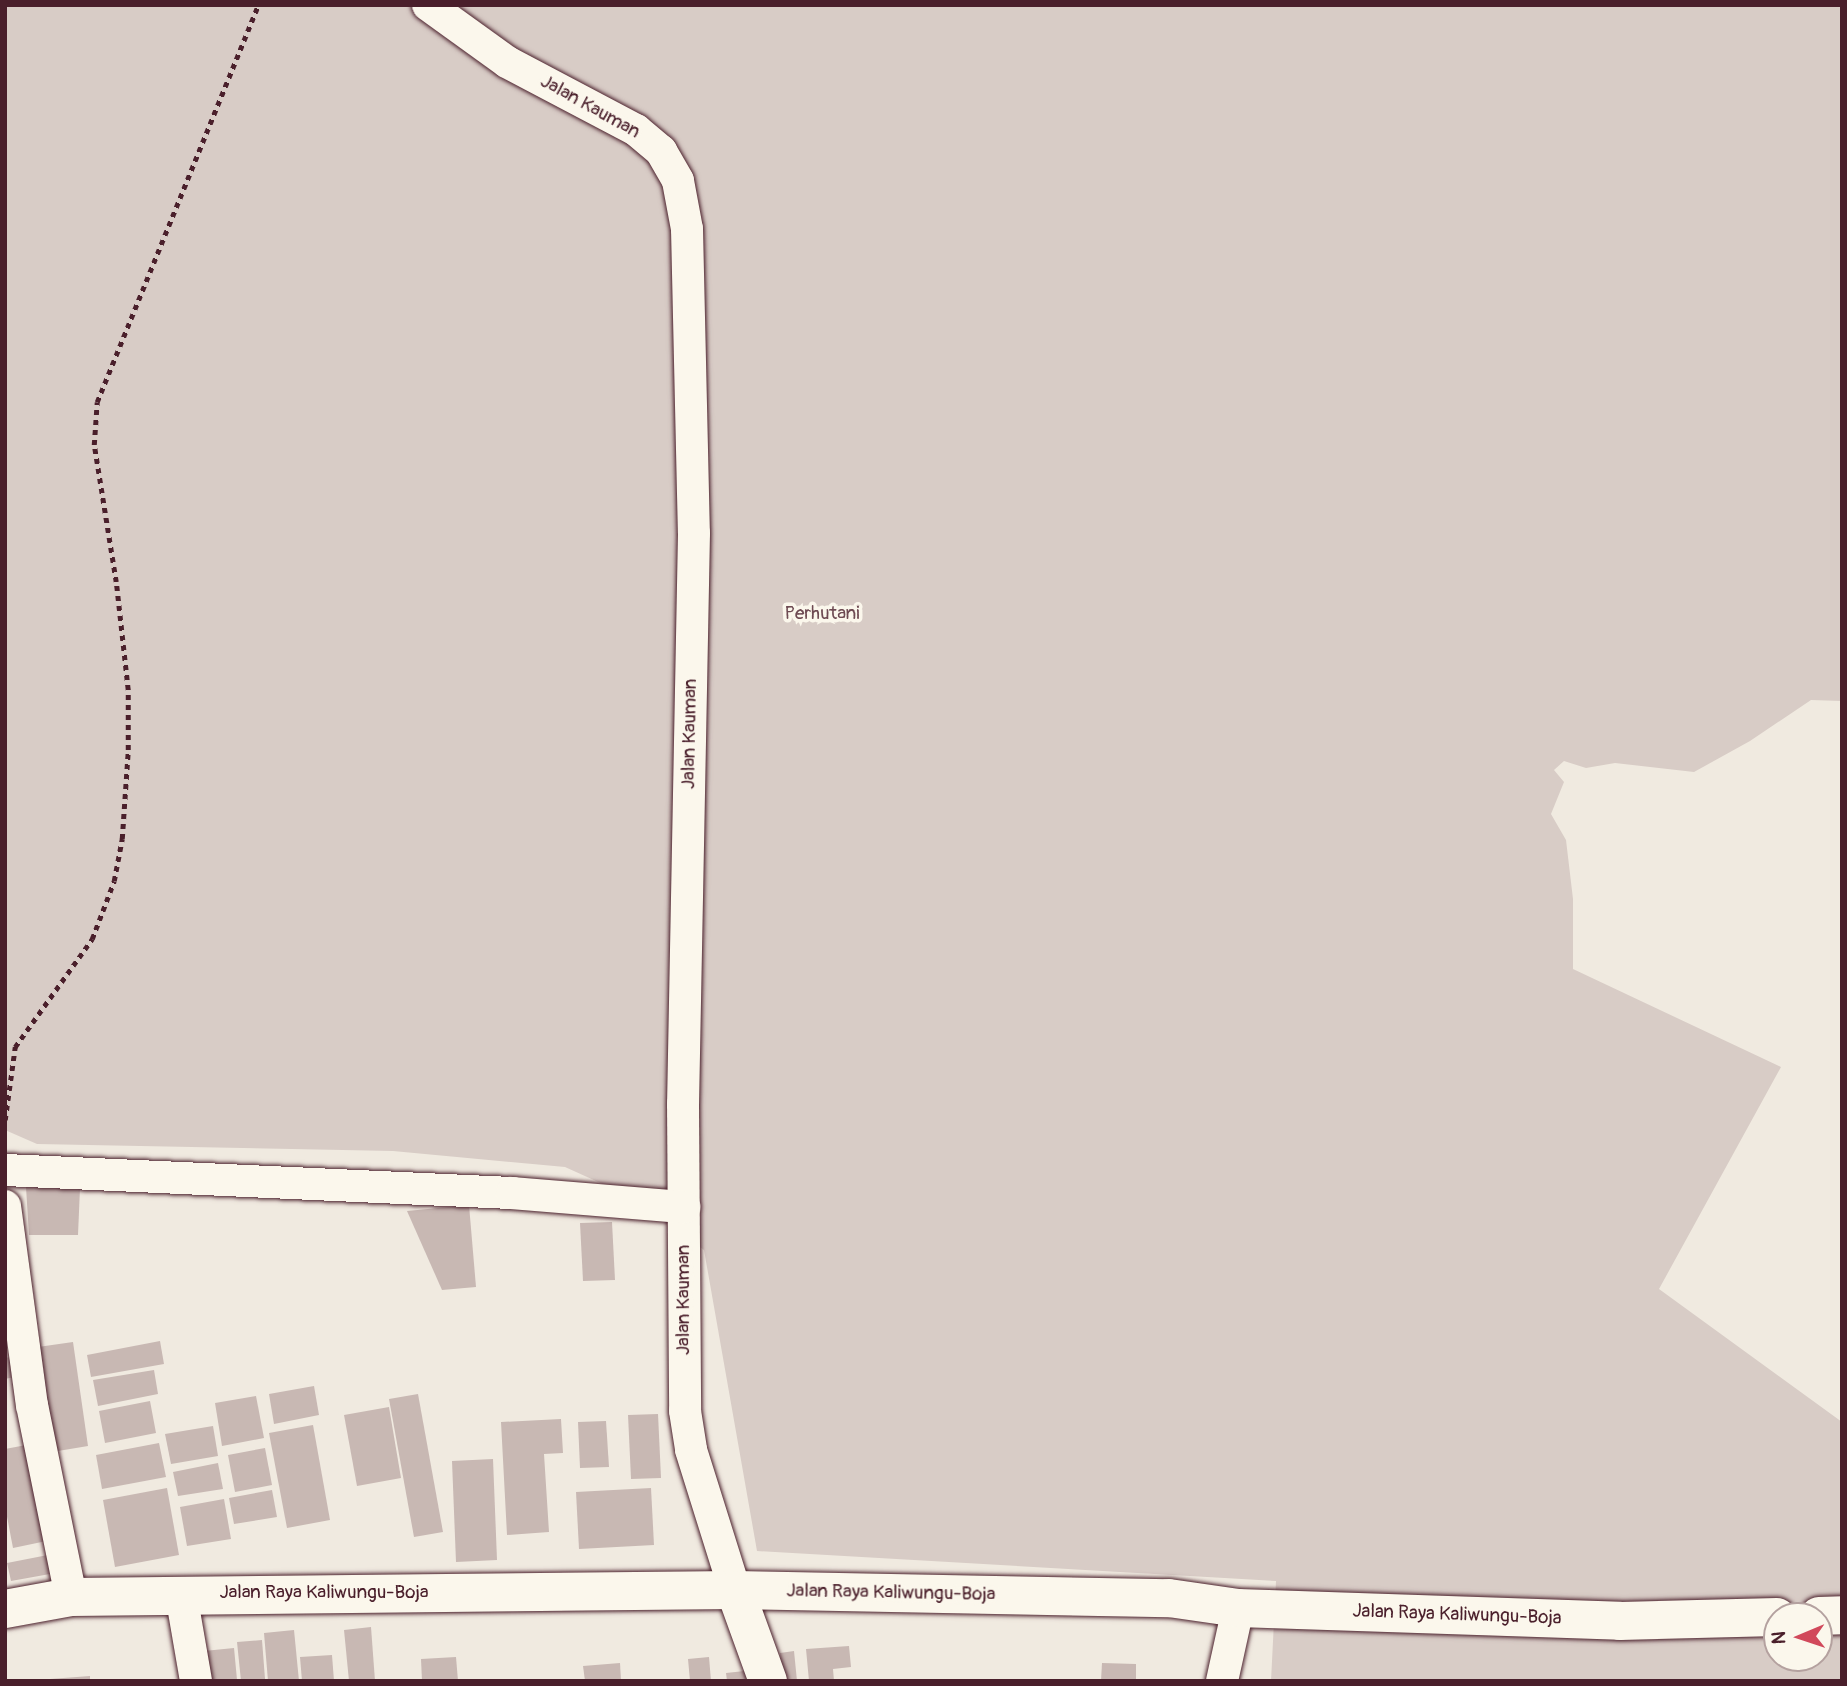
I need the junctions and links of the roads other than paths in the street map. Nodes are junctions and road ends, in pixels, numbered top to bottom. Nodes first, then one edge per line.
1 (428, 5) edge
2 (5, 1170) edge
3 (5, 1206) edge
4 (684, 1207) junction
5 (735, 1590) junction
6 (181, 1594) junction
7 (71, 1597) junction
8 (1238, 1608) junction
9 (5, 1609) edge
10 (1763, 1617) edge
11 (196, 1681) edge
12 (768, 1681) edge
13 (1222, 1681) edge

1 - 4 street, Jalan Kauman
2 - 4 street
3 - 7 street
4 - 5 street, Jalan Kauman
5 - 6 main road, Jalan Raya Kaliwungu-Boja
5 - 8 main road, Jalan Raya Kaliwungu-Boja
5 - 12 main road
6 - 7 main road, Jalan Raya Kaliwungu-Boja
6 - 11 street
7 - 9 main road, Jalan Raya Kaliwungu-Boja
8 - 10 main road, Jalan Raya Kaliwungu-Boja
8 - 13 street

